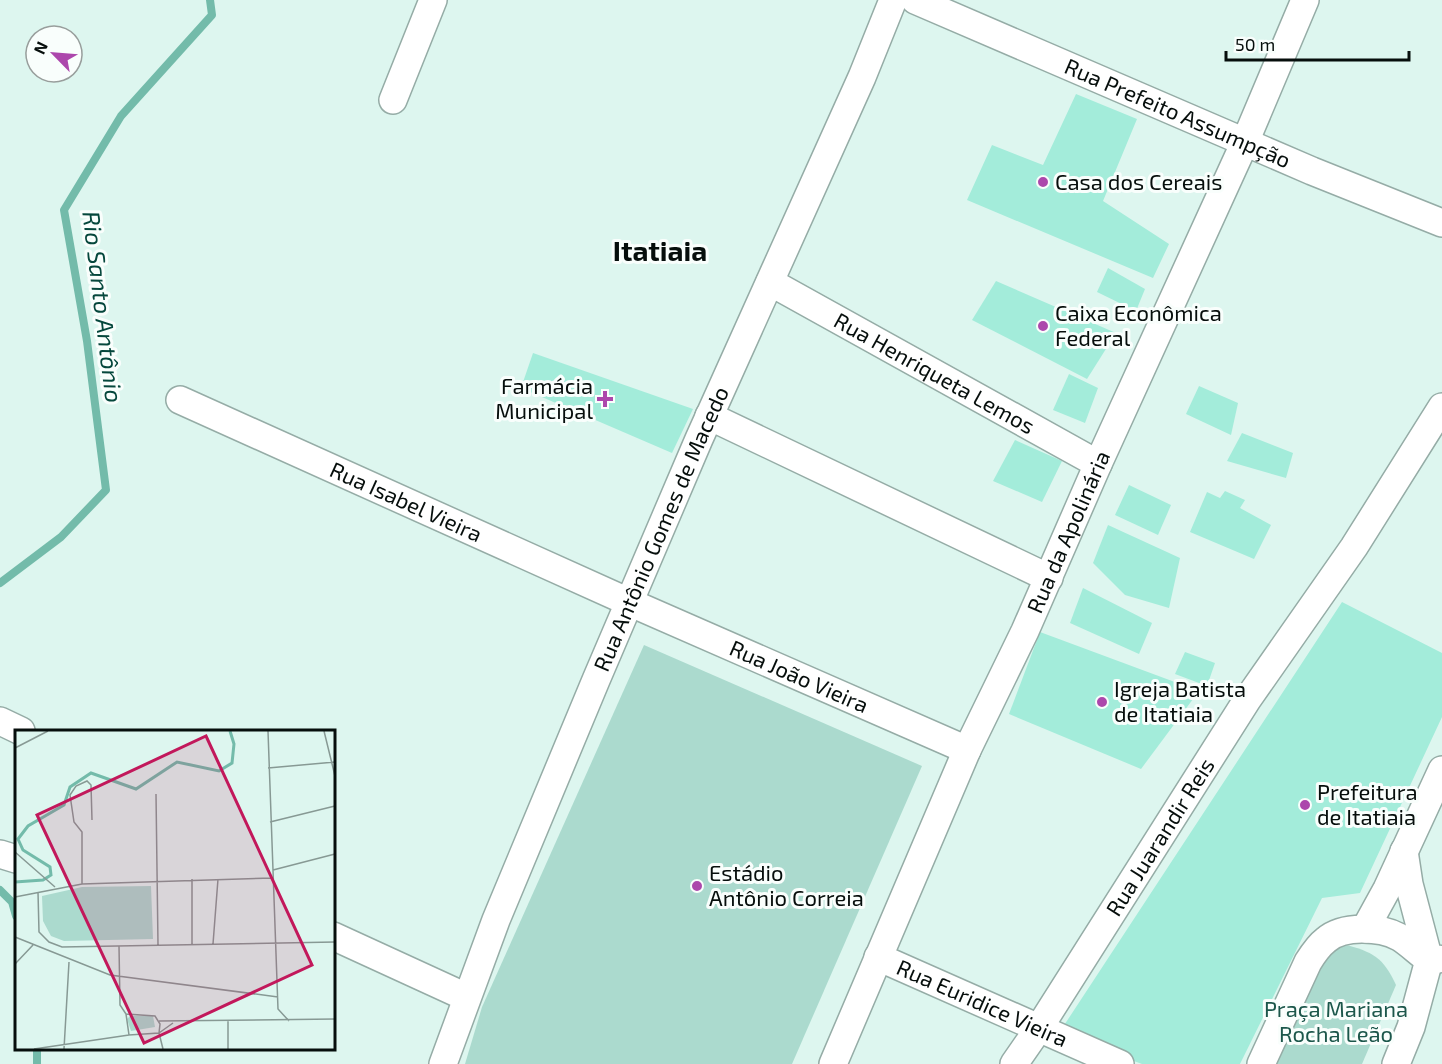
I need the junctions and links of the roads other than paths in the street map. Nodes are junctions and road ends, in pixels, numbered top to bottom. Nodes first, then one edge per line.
1 (433, 0) edge
2 (893, 0) edge
3 (915, 0) edge
4 (1305, 0) edge
5 (393, 100) dead end
6 (1245, 142) junction
7 (1442, 223) edge
8 (770, 282) junction
9 (180, 399) dead end
10 (1442, 407) edge
11 (709, 416) junction
12 (1098, 464) junction
13 (1048, 578) junction
14 (631, 603) junction
15 (0, 721) edge
16 (19, 730) edge
17 (967, 750) junction
18 (1442, 770) edge
19 (1404, 851) junction
20 (0, 854) edge
21 (15, 859) edge
22 (1365, 929) junction
23 (334, 936) edge
24 (878, 957) junction
25 (1435, 960) edge
26 (466, 997) junction
27 (1039, 1028) junction
28 (443, 1064) edge
29 (833, 1064) edge
30 (1014, 1064) edge
31 (1120, 1064) edge
32 (1262, 1064) edge
33 (1396, 1064) edge

1 - 5 street
2 - 8 street, Rua Antônio Gomes de Macedo
3 - 6 street, Rua Prefeito Assumpção
4 - 6 street, Rua da Apolinária
6 - 7 street, Rua Prefeito Assumpção
6 - 12 street, Rua da Apolinária
8 - 11 street, Rua Antônio Gomes de Macedo
8 - 12 street, Rua Henriqueta Lemos
9 - 14 street, Rua Isabel Vieira
10 - 27 street, Rua Juarandir Reis
11 - 13 street
11 - 14 street, Rua Antônio Gomes de Macedo
12 - 13 street, Rua da Apolinária
13 - 17 street, Rua da Apolinária
14 - 17 street, Rua João Vieira
14 - 26 street, Rua Antônio Gomes de Macedo
15 - 16 street
17 - 24 street, Rua da Apolinária
18 - 19 street
19 - 22 street
19 - 25 street
20 - 21 street
22 - 25 street
22 - 32 street
23 - 26 street
24 - 27 street, Rua Euridice Vieira
24 - 29 street, Rua da Apolinária
25 - 33 street
26 - 28 street, Rua Antônio Gomes de Macedo
27 - 30 street, Rua Juarandir Reis
27 - 31 street, Rua Euridice Vieira

